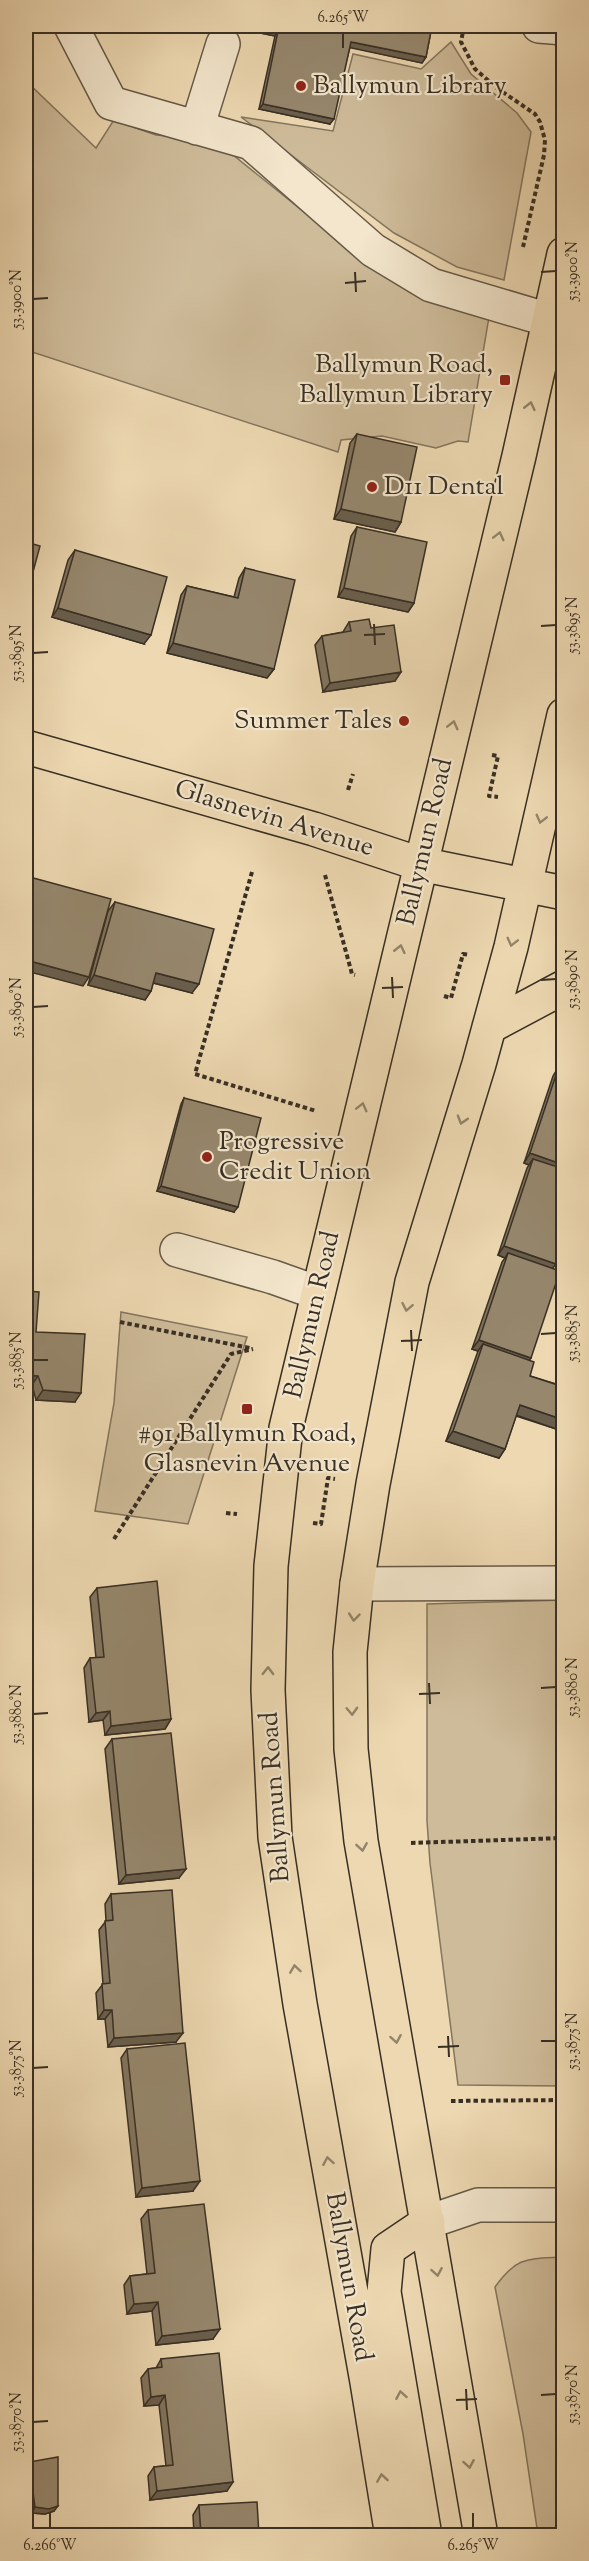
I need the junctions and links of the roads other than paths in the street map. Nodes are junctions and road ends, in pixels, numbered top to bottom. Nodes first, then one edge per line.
1 (71, 26) edge
2 (539, 26) edge
3 (564, 28) edge
4 (223, 44) dead end
5 (197, 128) junction
6 (564, 254) edge
7 (549, 320) junction
8 (564, 716) edge
9 (26, 747) edge
10 (420, 864) junction
11 (525, 885) junction
12 (564, 893) edge
13 (564, 987) edge
14 (489, 1027) junction
15 (177, 1250) dead end
16 (318, 1293) junction
17 (564, 1583) edge
18 (357, 1584) junction
19 (564, 2205) edge
20 (428, 2222) junction
21 (392, 2535) edge
22 (425, 2535) edge
23 (481, 2535) edge

1 - 5 street
2 - 3 street
4 - 5 street
5 - 7 street
6 - 7 main road, Ballymun Road
10 -> 7 main road, Ballymun Road
8 -> 11 main road
9 - 10 main road, Glasnevin Avenue
10 - 11 main road, Glasnevin Avenue
16 -> 10 main road, Ballymun Road
11 - 12 main road, Glasnevin Avenue
11 -> 14 main road
13 - 14 main road
14 -> 18 main road
15 - 16 street
21 -> 16 main road, Ballymun Road
17 - 18 street
18 -> 20 main road
19 - 20 street
22 -> 20 main road
20 -> 23 main road

